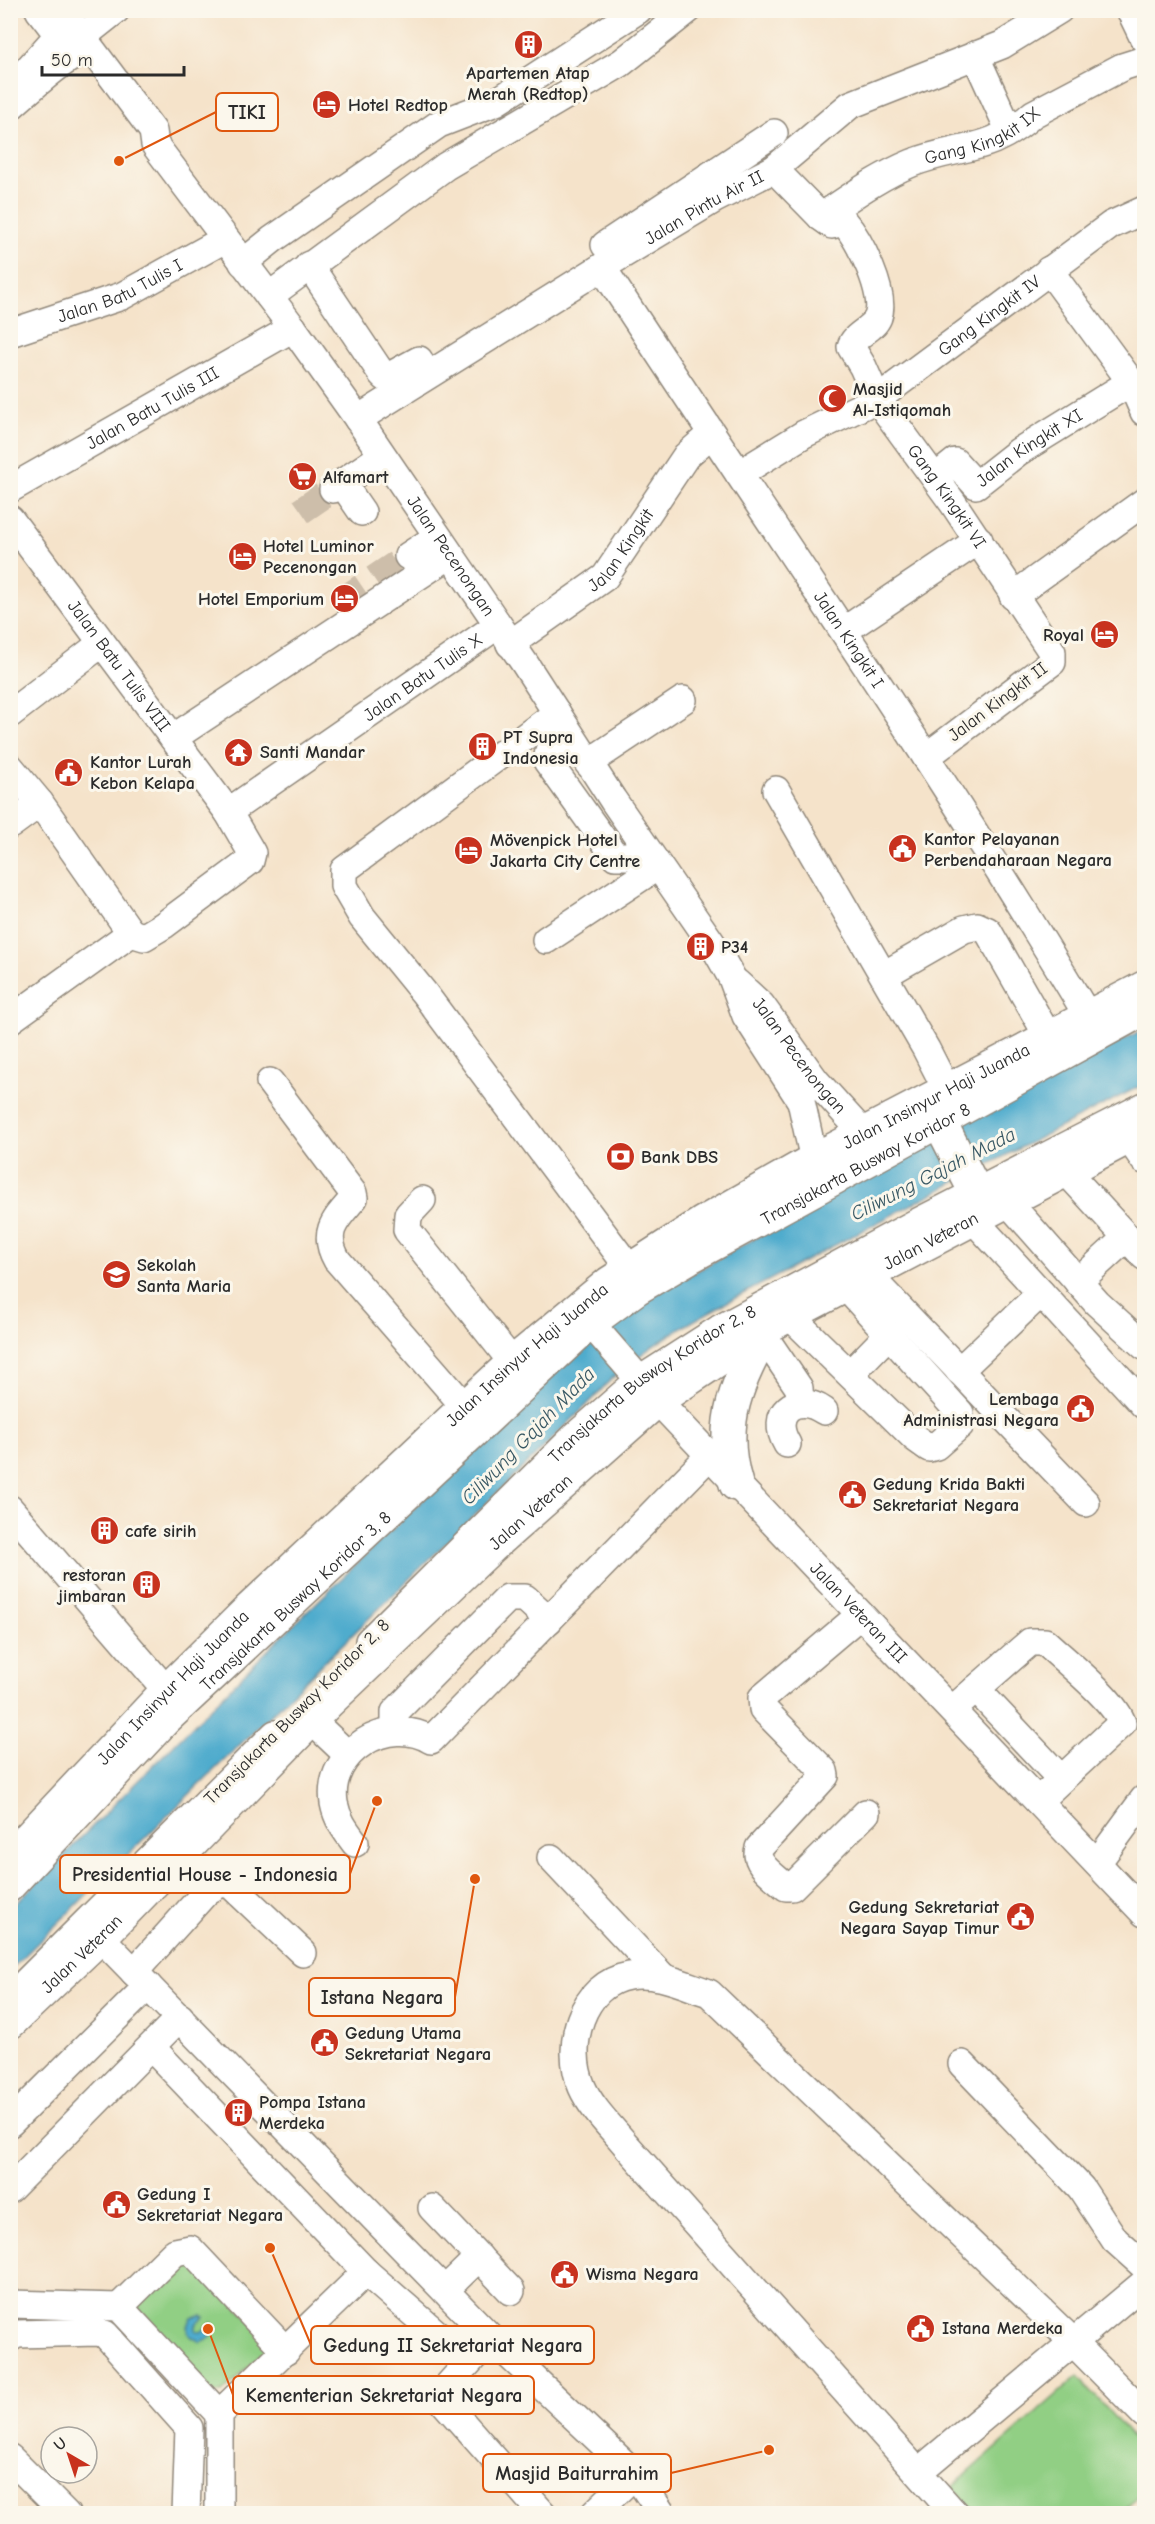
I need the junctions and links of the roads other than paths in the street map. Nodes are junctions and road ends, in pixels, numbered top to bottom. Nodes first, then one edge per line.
1 (39, 10) edge
2 (116, 10) edge
3 (638, 10) edge
4 (688, 10) edge
5 (1059, 10) edge
6 (1130, 10) edge
7 (72, 34) edge
8 (1144, 39) edge
9 (975, 55) junction
10 (1144, 60) edge
11 (10, 90) edge
12 (10, 107) edge
13 (1006, 123) dead end
14 (774, 133) dead end
15 (343, 169) dead end
16 (774, 169) junction
17 (1144, 210) edge
18 (821, 217) junction
19 (234, 251) junction
20 (309, 265) junction
21 (602, 267) junction
22 (1049, 270) junction
23 (269, 296) junction
24 (293, 328) junction
25 (10, 333) edge
26 (1131, 382) junction
27 (877, 399) junction
28 (1144, 412) edge
29 (358, 419) junction
30 (711, 434) junction
31 (382, 456) junction
32 (739, 474) junction
33 (934, 478) junction
34 (980, 482) junction
35 (10, 489) edge
36 (1144, 502) edge
37 (362, 512) dead end
38 (962, 515) junction
39 (10, 519) edge
40 (979, 540) junction
41 (444, 546) junction
42 (408, 556) tunnel mouth
43 (1013, 596) junction
44 (845, 630) junction
45 (504, 634) junction
46 (102, 643) junction
47 (683, 700) dead end
48 (10, 714) edge
49 (554, 731) junction
50 (173, 738) junction
51 (926, 757) junction
52 (588, 763) junction
53 (10, 767) edge
54 (776, 790) dead end
55 (40, 802) junction
56 (228, 812) junction
57 (10, 825) edge
58 (652, 857) junction
59 (131, 933) junction
60 (546, 940) dead end
61 (884, 975) junction
62 (732, 978) junction
63 (1144, 988) edge
64 (1144, 1012) edge
65 (1089, 1018) junction
66 (10, 1020) edge
67 (1049, 1038) junction
68 (270, 1082) dead end
69 (1144, 1106) edge
70 (940, 1111) junction
71 (864, 1134) junction
72 (1139, 1142) edge
73 (814, 1160) junction
74 (1065, 1170) junction
75 (422, 1200) dead end
76 (982, 1200) junction
77 (1136, 1246) edge
78 (629, 1268) junction
79 (856, 1280) junction
80 (1078, 1282) junction
81 (1041, 1293) junction
82 (588, 1321) junction
83 (774, 1325) junction
84 (888, 1335) junction
85 (1144, 1346) edge
86 (513, 1364) junction
87 (959, 1371) junction
88 (850, 1374) junction
89 (643, 1385) junction
90 (1144, 1405) edge
91 (466, 1408) junction
92 (786, 1444) dead end
93 (710, 1455) junction
94 (736, 1484) junction
95 (1086, 1503) dead end
96 (10, 1509) edge
97 (860, 1615) junction
98 (549, 1620) junction
99 (976, 1689) junction
100 (167, 1691) junction
101 (952, 1710) junction
102 (311, 1720) junction
103 (395, 1730) junction
104 (348, 1755) junction
105 (1061, 1779) junction
106 (1144, 1799) edge
107 (1038, 1801) junction
108 (866, 1813) dead end
109 (355, 1843) dead end
110 (13, 1852) edge
111 (551, 1858) dead end
112 (1097, 1863) junction
113 (10, 1888) edge
114 (1144, 1913) edge
115 (100, 1937) junction
116 (303, 1953) dead end
117 (663, 1977) junction
118 (141, 1979) junction
119 (10, 1998) edge
120 (180, 2017) junction
121 (10, 2022) edge
122 (150, 2048) junction
123 (962, 2064) dead end
124 (10, 2123) edge
125 (10, 2189) edge
126 (432, 2208) dead end
127 (479, 2257) junction
128 (1144, 2266) edge
129 (366, 2272) junction
130 (1144, 2283) edge
131 (445, 2290) junction
132 (511, 2291) dead end
133 (10, 2304) edge
134 (119, 2307) junction
135 (10, 2338) edge
136 (492, 2339) junction
137 (1074, 2344) junction
138 (286, 2351) junction
139 (468, 2361) junction
140 (219, 2414) junction
141 (1144, 2414) edge
142 (10, 2458) edge
143 (918, 2472) junction
144 (635, 2474) junction
145 (66, 2514) edge
146 (186, 2514) edge
147 (219, 2514) edge
148 (543, 2514) edge
149 (594, 2514) edge
150 (663, 2514) edge
151 (955, 2514) edge

1 - 7 street, Jalan Pecenongan
2 - 7 street
3 - 19 street
4 - 20 street
5 - 9 street, Jalan Pintu Air II
6 - 8 street
7 - 11 street
7 - 12 street
7 - 19 street, Jalan Pecenongan
9 - 13 street
9 - 16 street, Jalan Pintu Air II
10 - 18 street, Gang Kingkit IX
14 - 20 street
15 - 19 street
16 - 18 street
16 - 21 street, Jalan Pintu Air II
17 - 22 street, Gang Kingkit IV
18 - 27 street, Gang Kingkit VI
19 - 23 street, Jalan Pecenongan
19 - 25 street, Jalan Batu Tulis I
20 - 23 street
21 - 29 street, Jalan Pintu Air II
21 - 30 street, Jalan Kingkit I
22 - 26 street
22 - 27 street, Gang Kingkit IV
23 - 24 street, Jalan Pecenongan
24 - 29 street, Jalan Pecenongan
24 - 35 street, Jalan Batu Tulis III
26 - 28 street
26 - 34 street, Jalan Kingkit XI
27 - 32 street, Gang Kingkit IV
27 - 33 street, Gang Kingkit VI
29 - 31 street, Jalan Pecenongan
30 - 32 street, Jalan Kingkit I
30 - 45 street, Jalan Kingkit
31 - 37 street
31 - 41 street, Jalan Pecenongan
32 - 44 street, Jalan Kingkit I
33 - 34 street, Jalan Kingkit XI
33 - 38 street, Gang Kingkit VI
34 - 38 street
36 - 43 street
38 - 40 street, Gang Kingkit VI
39 - 46 street, Jalan Batu Tulis VIII
40 - 43 street, Gang Kingkit VI
40 - 44 street
41 - 42 street
41 - 45 street, Jalan Pecenongan
41 - 50 street
43 - 51 street, Jalan Kingkit II
44 - 51 street, Jalan Kingkit I
45 - 49 street, Jalan Pecenongan
45 - 56 street, Jalan Batu Tulis X
46 - 48 street
46 - 50 street, Jalan Batu Tulis VIII
47 - 52 street
49 - 52 street, Jalan Pecenongan
49 - 58 street
49 - 78 street
50 - 56 street, Jalan Batu Tulis VIII
51 - 65 street, Jalan Kingkit I
52 - 58 street, Jalan Pecenongan
53 - 55 street
54 - 61 street
55 - 57 street
55 - 59 street
56 - 59 street, Jalan Batu Tulis VIII
58 - 60 street
58 - 62 street, Jalan Pecenongan
59 - 66 street
61 - 67 street
61 - 70 street
62 - 71 street, Jalan Pecenongan
62 - 73 street, Jalan Pecenongan
63 - 65 main road, Jalan Insinyur Haji Juanda
64 - 70 street, Transjakarta Busway Koridor 8
65 - 67 main road, Jalan Insinyur Haji Juanda
67 - 70 main road, Jalan Insinyur Haji Juanda
68 - 91 street
69 - 76 street, Transjakarta Busway Koridor 2, 8
70 - 71 main road, Jalan Insinyur Haji Juanda
70 - 76 main road
70 - 82 street, Transjakarta Busway Koridor 8
71 - 73 main road, Jalan Insinyur Haji Juanda
72 - 74 main road, Jalan Veteran
73 - 78 main road, Jalan Insinyur Haji Juanda
74 - 76 main road, Jalan Veteran
74 - 77 street
75 - 86 street
76 - 79 main road, Jalan Veteran
76 - 80 street
76 - 81 street
76 - 89 street, Transjakarta Busway Koridor 2, 8
77 - 80 street
78 - 82 main road, Jalan Insinyur Haji Juanda
79 - 83 main road, Jalan Veteran
79 - 84 street
79 - 87 street
80 - 85 street
81 - 87 street
81 - 90 street
82 - 86 main road, Jalan Insinyur Haji Juanda
82 - 89 street, Jalan Veteran III
82 - 113 street, Transjakarta Busway Koridor 3, 8
83 - 88 street
83 - 89 main road, Jalan Veteran
83 - 92 street
83 - 94 main road
84 - 88 street
84 - 88 street
86 - 91 main road, Jalan Insinyur Haji Juanda
87 - 95 street
89 - 93 street, Jalan Veteran III
89 - 102 main road, Jalan Veteran
89 - 119 street, Transjakarta Busway Koridor 2, 8
91 - 100 main road, Jalan Insinyur Haji Juanda
93 - 94 street, Jalan Veteran III
93 - 98 street
94 - 97 street, Jalan Veteran III
96 - 100 street
97 - 101 street, Jalan Veteran III
97 - 108 street
98 - 103 street
98 - 103 street
99 - 101 street
99 - 105 street
99 - 105 street
100 - 110 main road, Jalan Insinyur Haji Juanda
101 - 107 street, Jalan Veteran III
102 - 104 street
102 - 115 main road, Jalan Veteran
103 - 104 street
104 - 109 street
105 - 107 street
106 - 112 street
107 - 112 street, Jalan Veteran III
111 - 117 street
112 - 114 street, Jalan Veteran III
115 - 118 street
115 - 121 main road, Jalan Veteran
116 - 118 street
117 - 137 street
117 - 143 street
118 - 120 street
118 - 124 street
120 - 122 street
120 - 131 street
122 - 125 street
122 - 129 street
123 - 128 street
126 - 127 street
127 - 131 street
127 - 132 street
129 - 138 street
129 - 139 street
130 - 137 street
131 - 136 street
133 - 134 street
134 - 138 street
134 - 140 street
135 - 146 street
136 - 139 street
136 - 144 street
137 - 141 street
137 - 143 street
138 - 140 street
139 - 148 street
140 - 147 street
142 - 145 street
143 - 151 street
144 - 149 street
144 - 150 street

